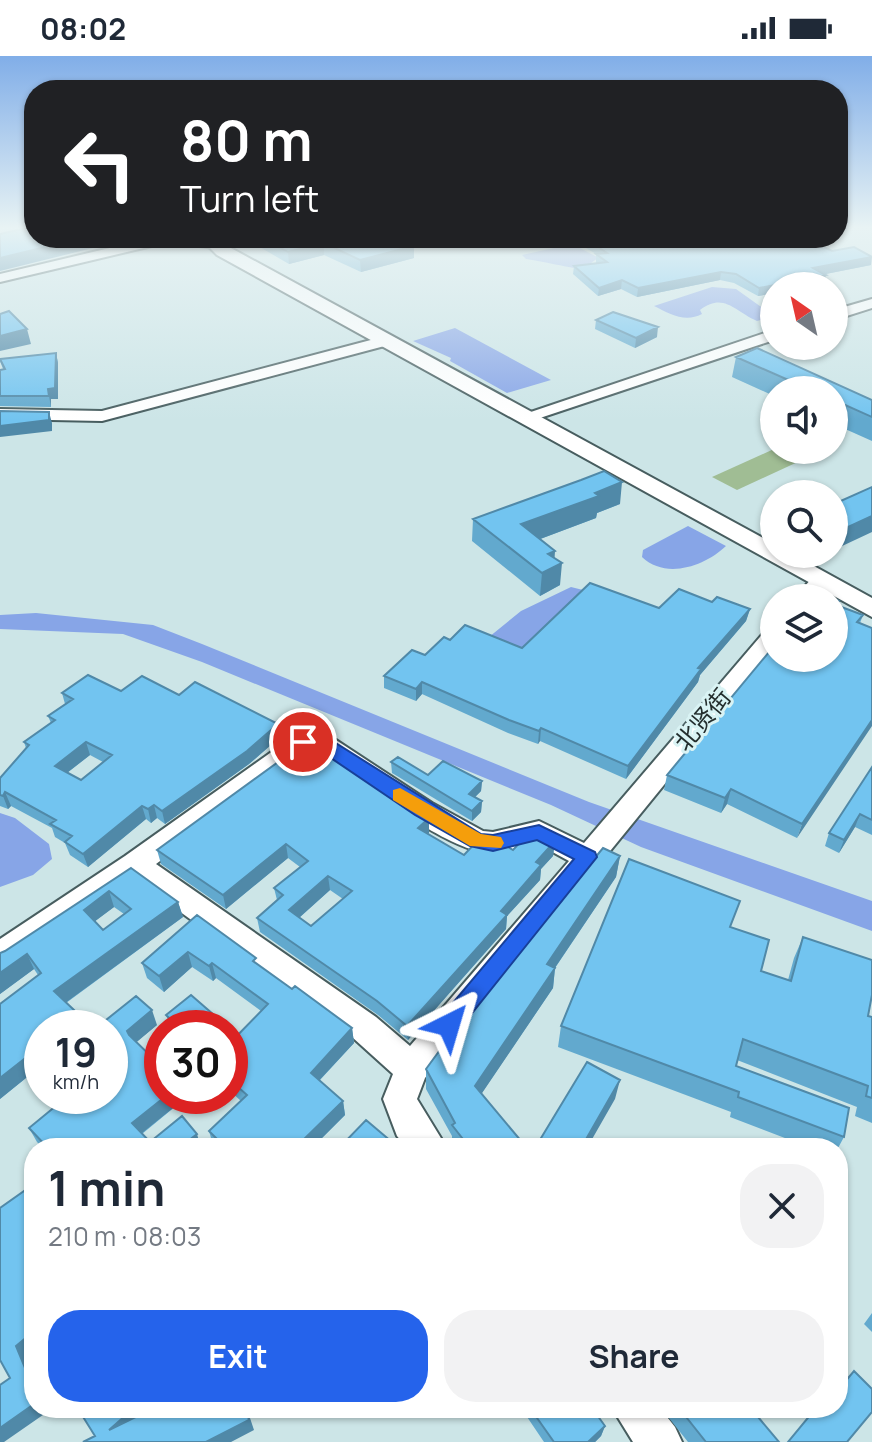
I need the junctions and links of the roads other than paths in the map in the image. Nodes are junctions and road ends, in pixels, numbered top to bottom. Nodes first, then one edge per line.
1 (299, 291) edge
2 (872, 303) edge
3 (848, 311) edge
4 (760, 340) edge
5 (386, 341) junction
6 (0, 414) edge
7 (525, 417) junction
8 (822, 581) junction
9 (819, 584) edge
10 (872, 609) edge
11 (760, 652) edge
12 (594, 850) junction
13 (135, 864) junction
14 (0, 955) edge
15 (412, 1069) junction
16 (421, 1138) edge
17 (641, 1418) edge
18 (660, 1442) edge

1 - 5 main road
2 - 3 street
4 - 7 street
5 - 6 street
5 - 7 main road
7 - 8 main road
8 - 9 street
8 - 10 main road
11 - 12 street, 北贤街
12 - 13 street
12 - 15 street
13 - 14 street
13 - 15 street
15 - 16 street
17 - 18 street

